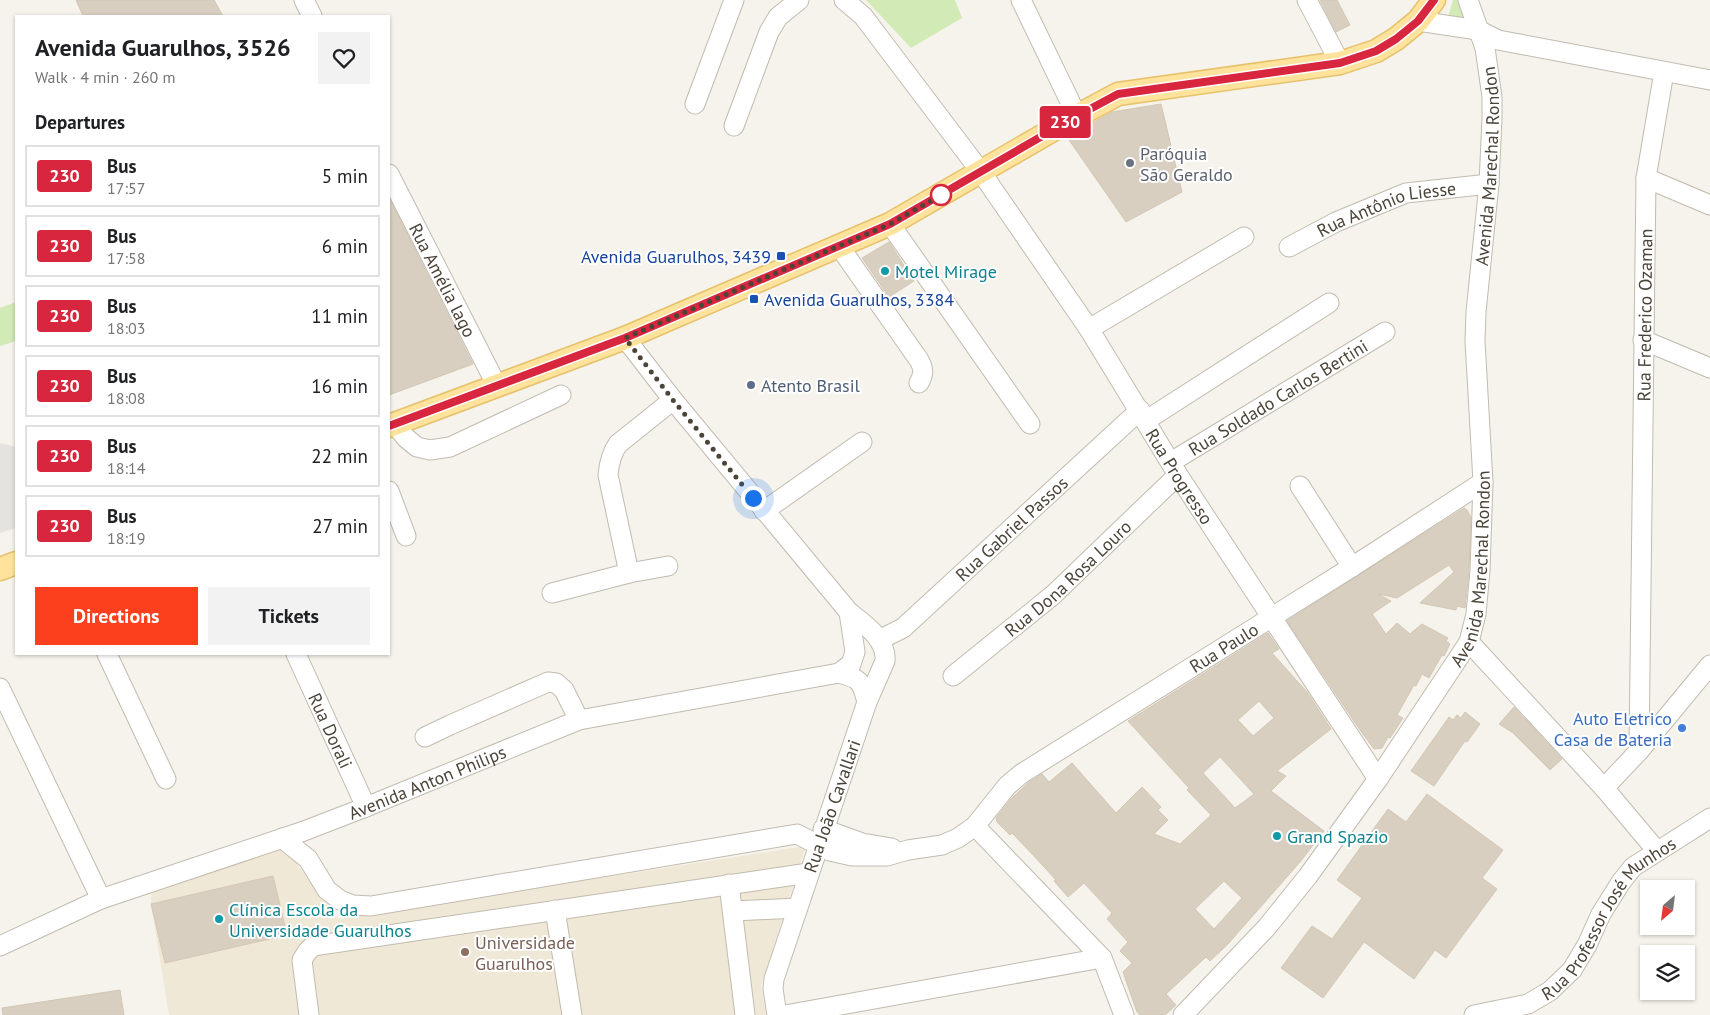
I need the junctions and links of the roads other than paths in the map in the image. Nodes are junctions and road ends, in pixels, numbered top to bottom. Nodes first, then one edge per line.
1 (304, 0) edge
2 (734, 0) edge
3 (799, 0) edge
4 (844, 0) edge
5 (1022, 0) edge
6 (1307, 0) edge
7 (1434, 0) edge
8 (1468, 0) edge
9 (312, 15) edge
10 (1418, 21) junction
11 (1478, 30) junction
12 (1340, 63) junction
13 (1664, 72) junction
14 (1710, 80) edge
15 (695, 104) dead end
16 (1077, 116) junction
17 (734, 126) dead end
18 (981, 172) junction
19 (390, 176) edge
20 (1646, 178) junction
21 (1489, 184) junction
22 (1710, 205) edge
23 (890, 224) junction
24 (1244, 237) dead end
25 (839, 246) junction
26 (1290, 247) dead end
27 (1328, 302) dead end
28 (1089, 329) junction
29 (1385, 332) dead end
30 (625, 338) junction
31 (1643, 340) junction
32 (1710, 368) edge
33 (919, 383) dead end
34 (497, 386) junction
35 (561, 395) dead end
36 (673, 400) junction
37 (1143, 416) junction
38 (1030, 424) dead end
39 (392, 425) edge
40 (862, 442) dead end
41 (1175, 469) junction
42 (1483, 482) junction
43 (1300, 486) dead end
44 (390, 494) edge
45 (764, 511) junction
46 (406, 536) dead end
47 (15, 563) edge
48 (668, 566) dead end
49 (1352, 567) junction
50 (0, 569) edge
51 (629, 573) junction
52 (552, 593) dead end
53 (849, 612) junction
54 (1271, 617) junction
55 (879, 640) junction
56 (1469, 642) junction
57 (855, 652) junction
58 (107, 655) edge
59 (296, 655) edge
60 (885, 661) junction
61 (1710, 665) edge
62 (839, 673) junction
63 (953, 676) dead end
64 (0, 688) edge
65 (867, 702) junction
66 (579, 720) junction
67 (425, 737) dead end
68 (1639, 751) junction
69 (166, 779) dead end
70 (1378, 779) junction
71 (1604, 788) junction
72 (366, 808) junction
73 (1710, 818) edge
74 (975, 826) junction
75 (304, 831) junction
76 (821, 837) junction
77 (282, 838) junction
78 (1657, 851) junction
79 (308, 859) junction
80 (809, 873) junction
81 (729, 884) junction
82 (101, 899) junction
83 (797, 908) junction
84 (555, 910) junction
85 (733, 911) junction
86 (0, 946) edge
87 (1102, 958) junction
88 (308, 1015) edge
89 (572, 1015) edge
90 (745, 1015) edge
91 (777, 1015) edge
92 (785, 1015) edge
93 (1124, 1015) edge
94 (1183, 1015) edge
95 (1474, 1015) edge

1 - 9 street
2 - 15 street
3 - 17 street
4 - 18 street, Rua Progresso
5 - 16 street
6 - 12 street
7 - 10 main road
8 - 11 street, Avenida Marechal Rondon
10 - 11 street
10 - 12 main road
11 - 13 street
11 - 21 street, Avenida Marechal Rondon
12 - 16 main road
13 - 14 street
13 - 20 street, Rua Frederico Ozaman
16 - 18 main road
18 - 23 main road
18 - 28 street, Rua Progresso
19 - 34 street, Rua Amélia lago
20 - 22 street
20 - 31 street, Rua Frederico Ozaman
21 - 26 street, Rua Antônio Liesse
21 - 42 street, Avenida Marechal Rondon
23 - 25 main road
23 - 38 street
24 - 28 street
25 - 30 main road
25 - 33 street
27 - 37 street, Rua Gabriel Passos
28 - 37 street, Rua Progresso
29 - 41 street, Rua Soldado Carlos Bertini
30 - 34 main road
30 - 36 street
31 - 32 street
31 - 68 street, Rua Frederico Ozaman
34 - 39 main road
35 - 39 street
36 - 45 street
36 - 51 street
37 - 41 street, Rua Progresso
37 - 55 street, Rua Gabriel Passos
40 - 45 street
41 - 54 street, Rua Progresso
41 - 63 street, Rua Dona Rosa Louro
42 - 49 street, Rua Paulo
42 - 56 street, Avenida Marechal Rondon
43 - 49 street
44 - 46 street
45 - 53 street
47 - 50 main road
48 - 51 street
49 - 54 street, Rua Paulo
51 - 52 street
53 - 55 street
53 - 57 street
54 - 70 street, Rua Progresso
54 - 74 street, Rua Paulo
55 - 60 street
56 - 70 street, Avenida Marechal Rondon
56 - 71 street
57 - 60 street
57 - 62 street
58 - 69 street
59 - 72 street, Rua Dorali
60 - 65 street, Rua João Cavallari
61 - 68 street
62 - 65 street
62 - 66 street, Avenida Anton Philips
64 - 82 street
65 - 76 street, Rua João Cavallari
66 - 67 street
66 - 72 street, Avenida Anton Philips
68 - 71 street
70 - 94 street, Avenida Marechal Rondon
71 - 78 street
72 - 75 street, Avenida Anton Philips
73 - 78 street, Rua Professor José Munhos
74 - 76 street, Rua Paulo
74 - 87 street
75 - 77 street, Avenida Anton Philips
75 - 79 street
76 - 79 street, Rua Paulo
76 - 80 street, Rua João Cavallari
77 - 79 street
77 - 82 street, Avenida Anton Philips
78 - 95 street, Rua Professor José Munhos
80 - 81 street
80 - 83 street, Rua João Cavallari
81 - 84 street
81 - 85 street
82 - 86 street, Avenida Anton Philips
83 - 85 street
83 - 91 street, Rua João Cavallari
84 - 88 street
84 - 89 street
85 - 90 street
87 - 92 street
87 - 93 street

